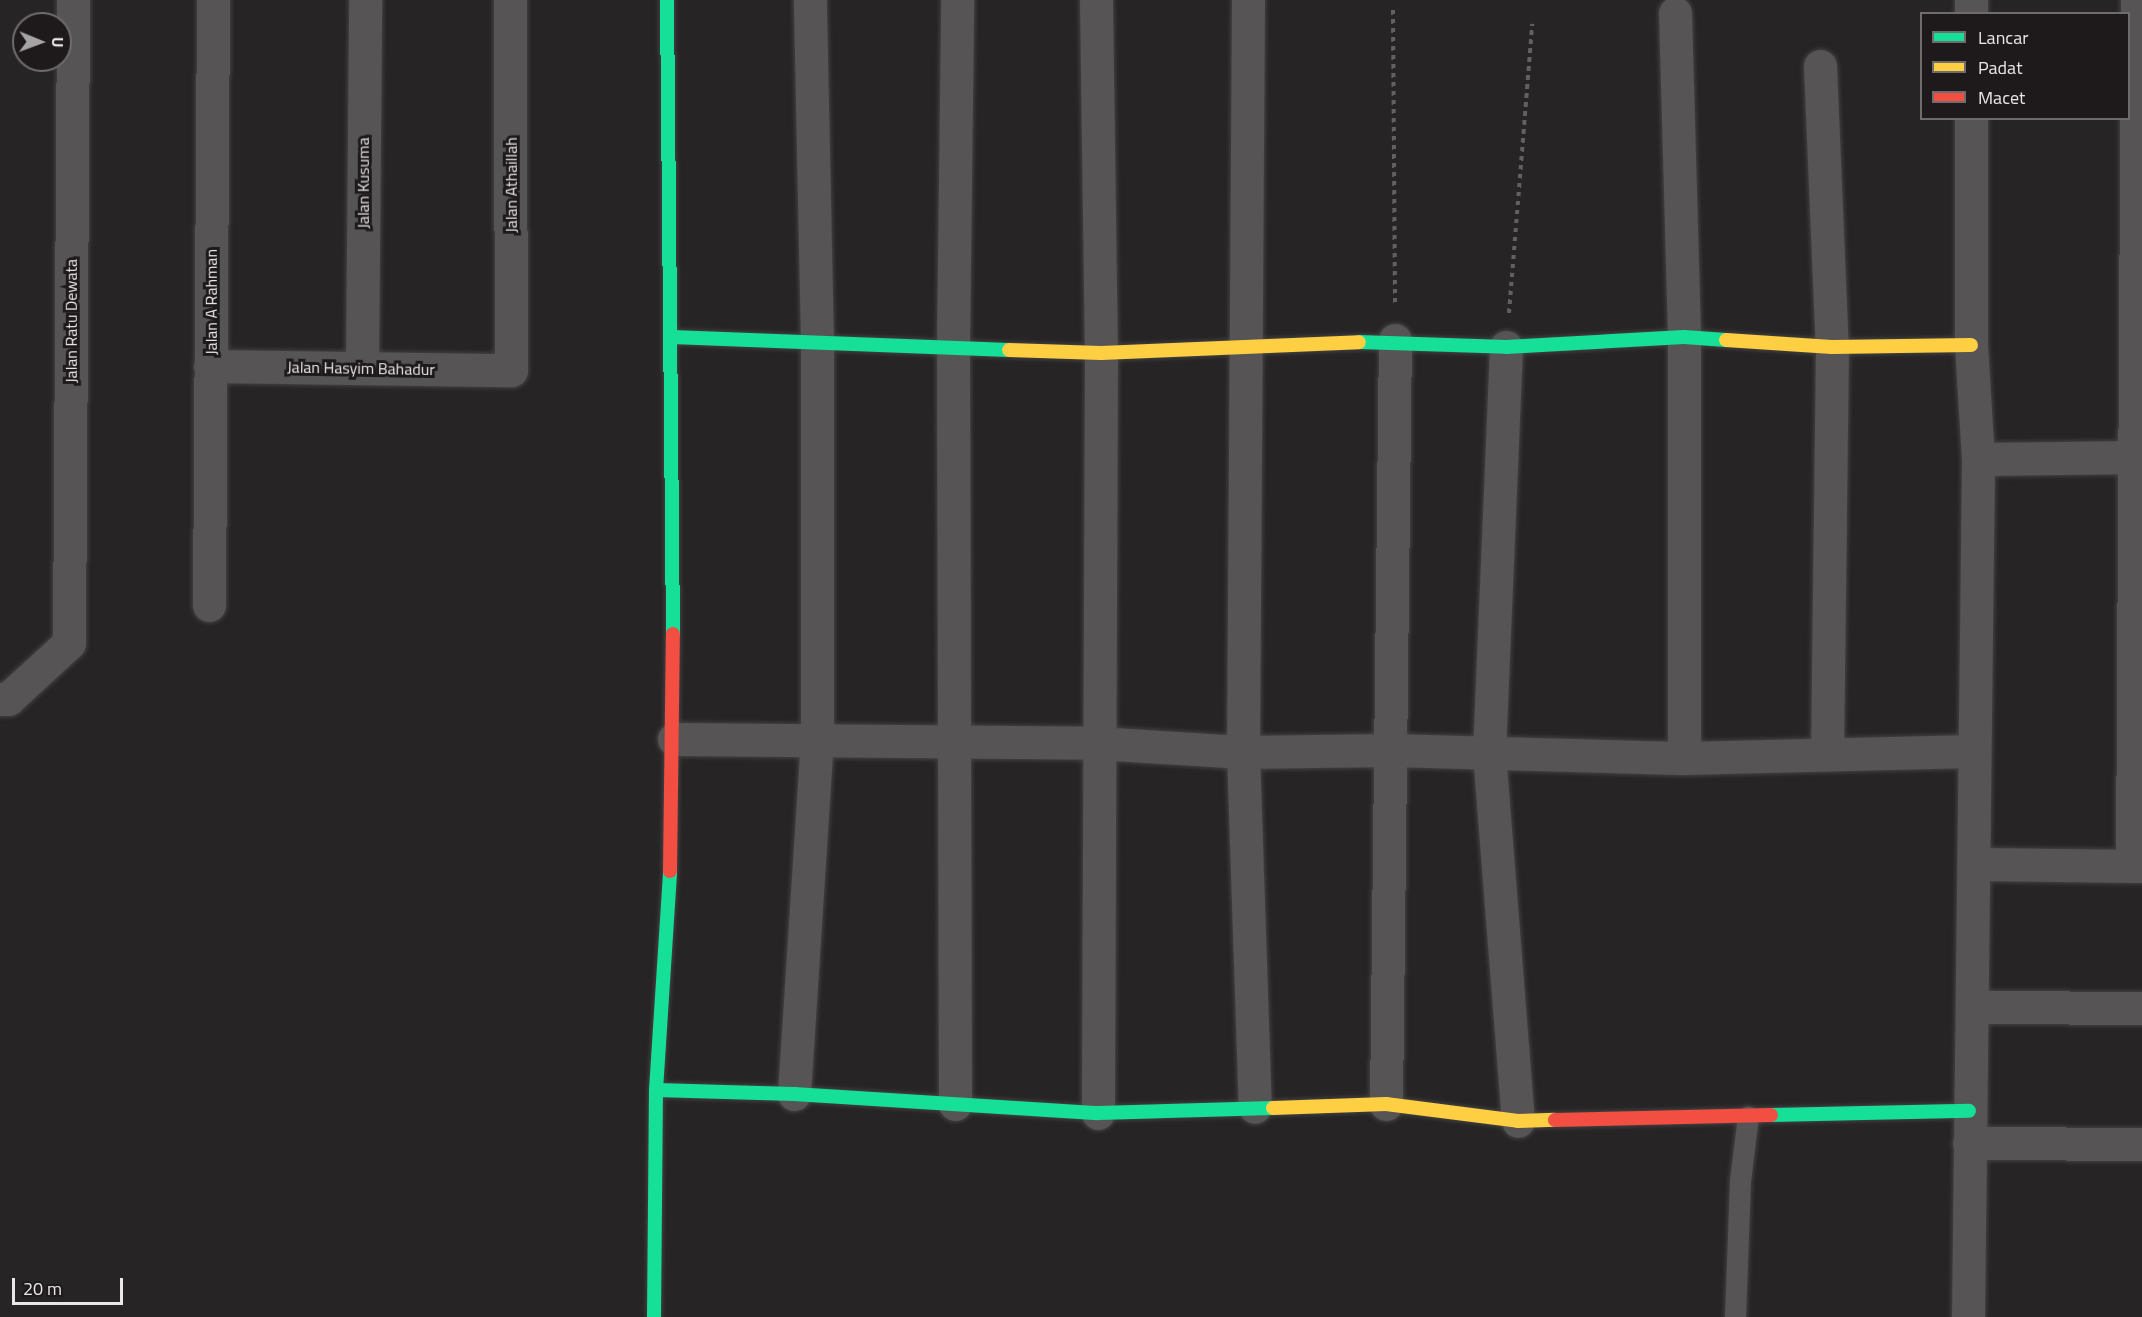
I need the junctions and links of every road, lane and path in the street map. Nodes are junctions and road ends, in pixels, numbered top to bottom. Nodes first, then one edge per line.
1 (73, 0) edge
2 (213, 0) edge
3 (365, 0) edge
4 (510, 0) edge
5 (667, 0) edge
6 (810, 0) edge
7 (957, 0) edge
8 (1096, 0) edge
9 (1248, 0) edge
10 (2137, 0) edge
11 (1393, 10) dead end
12 (1674, 13) dead end
13 (1532, 24) dead end
14 (1820, 66) dead end
15 (1971, 120) edge
16 (672, 337) junction
17 (1684, 337) junction
18 (1395, 340) junction
19 (817, 342) junction
20 (1971, 345) junction
21 (953, 346) junction
22 (1506, 347) junction
23 (1832, 347) junction
24 (1248, 350) junction
25 (1101, 353) junction
26 (210, 366) junction
27 (362, 366) junction
28 (512, 370) joint
29 (2138, 457) edge
30 (1978, 459) junction
31 (209, 605) dead end
32 (0, 699) edge
33 (674, 739) junction
34 (817, 740) junction
35 (955, 741) junction
36 (1098, 743) junction
37 (1391, 750) junction
38 (1973, 751) junction
39 (1243, 752) junction
40 (1490, 753) junction
41 (1827, 754) junction
42 (1684, 758) junction
43 (1976, 864) junction
44 (2137, 866) edge
45 (1972, 1007) junction
46 (2142, 1008) edge
47 (656, 1090) junction
48 (794, 1094) junction
49 (955, 1104) junction
50 (1386, 1104) junction
51 (1255, 1107) junction
52 (1098, 1113) junction
53 (1748, 1116) junction
54 (1518, 1121) junction
55 (1969, 1127) junction
56 (2142, 1144) edge
57 (654, 1317) edge
58 (1735, 1317) edge
59 (1968, 1317) edge

1 - 32 street, Jalan Ratu Dewata
2 - 26 street, Jalan A Rahman
3 - 27 street, Jalan Kusuma
4 - 28 street, Jalan Athaillah
5 - 16 street
6 - 19 street
7 - 21 street
8 - 25 street
9 - 24 street
10 - 29 street
11 - 18 path
12 - 17 street
13 - 22 path
14 - 23 street
15 - 20 street
16 - 19 street
16 - 33 street
17 - 22 street
17 - 23 street
17 - 42 street
18 - 22 street
18 - 24 street
18 - 37 street
19 - 21 street
19 - 34 street
20 - 23 street
20 - 30 street
21 - 25 street
21 - 35 street
22 - 40 street
23 - 41 street
24 - 25 street
24 - 39 street
25 - 36 street
26 - 27 street, Jalan Hasyim Bahadur
26 - 31 street, Jalan A Rahman
27 - 28 street, Jalan Hasyim Bahadur
29 - 30 street
29 - 44 street
30 - 38 street
33 - 34 street
33 - 47 street
34 - 35 street
34 - 48 street
35 - 36 street
35 - 49 street
36 - 39 street
36 - 52 street
37 - 39 street
37 - 40 street
37 - 50 street
38 - 41 street
38 - 43 street
39 - 51 street
40 - 42 street
40 - 54 street
41 - 42 street
43 - 44 street
43 - 45 street
45 - 46 street
45 - 55 street
47 - 48 street
47 - 57 street
48 - 49 street
49 - 52 street
50 - 51 street
50 - 54 street
51 - 52 street
53 - 54 street
53 - 55 street
53 - 58 lane
55 - 56 street
55 - 59 street

